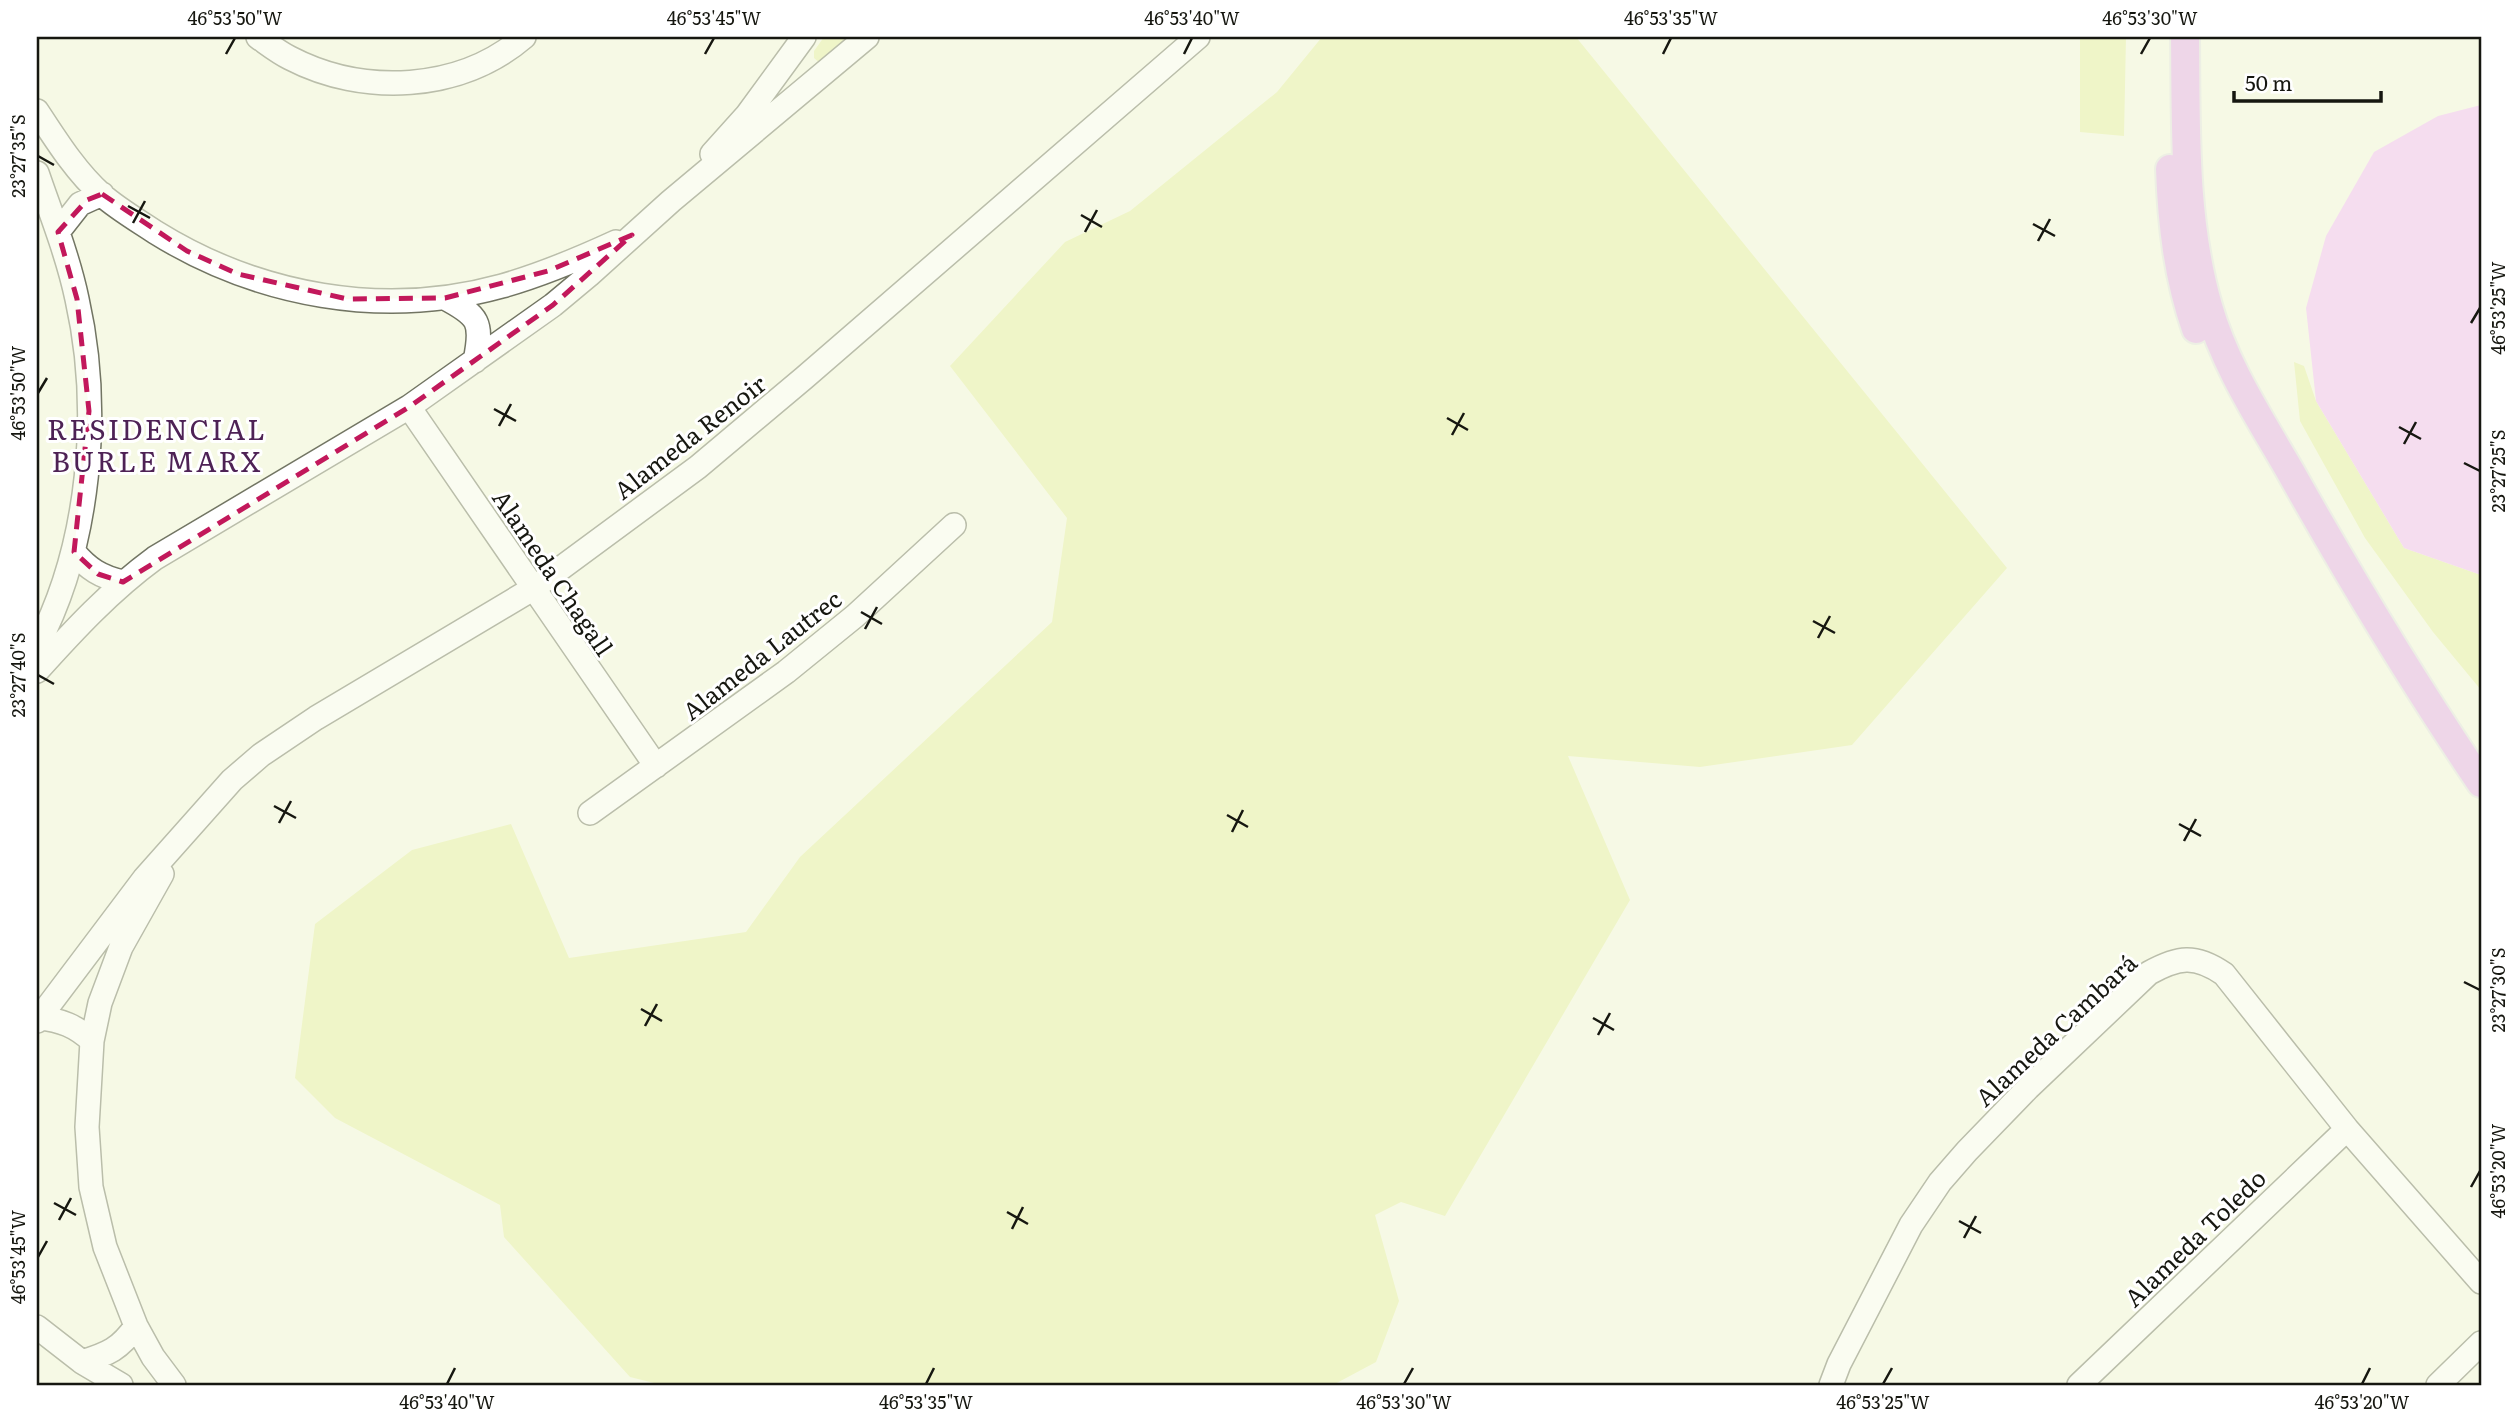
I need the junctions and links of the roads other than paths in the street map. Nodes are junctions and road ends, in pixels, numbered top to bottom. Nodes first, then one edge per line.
1 (258, 37) edge
2 (524, 37) edge
3 (867, 37) edge
4 (1198, 37) edge
5 (2167, 37) edge
6 (2185, 37) edge
7 (800, 43) edge
8 (821, 77) junction
9 (37, 111) edge
10 (37, 173) edge
11 (102, 194) junction
12 (671, 201) junction
13 (58, 232) junction
14 (632, 235) junction
15 (445, 298) junction
16 (475, 361) junction
17 (409, 407) junction
18 (954, 525) dead end
19 (74, 552) junction
20 (2351, 580) junction
21 (123, 582) junction
22 (534, 588) junction
23 (37, 646) edge
24 (37, 671) edge
25 (656, 766) junction
26 (2481, 783) edge
27 (590, 813) dead end
28 (184, 835) junction
29 (38, 1019) edge
30 (92, 1041) junction
31 (2347, 1129) junction
32 (2481, 1282) edge
33 (136, 1326) junction
34 (37, 1327) edge
35 (2481, 1343) edge
36 (82, 1362) junction
37 (121, 1385) edge
38 (174, 1385) edge
39 (1830, 1385) edge
40 (2079, 1385) edge
41 (2438, 1385) edge

1 - 2 street
3 - 8 street
4 - 22 street, Alameda Renoir
5 - 20 main road
6 - 20 main road
7 - 8 street
7 - 12 street
8 - 12 street
9 - 11 street
10 - 13 street
11 - 13 street
11 - 15 street
12 - 14 street
13 - 19 street
14 - 15 street
14 - 16 street
15 - 16 street
16 - 17 street
17 - 21 street
17 - 22 street, Alameda Chagall
18 - 25 street, Alameda Lautrec
19 - 21 street
19 - 23 street
20 - 26 main road
21 - 24 street
22 - 25 street, Alameda Chagall
22 - 28 street, Alameda Renoir
25 - 27 street, Alameda Lautrec
28 - 29 street
28 - 30 street
29 - 30 street
30 - 33 street
31 - 32 street, Alameda Cambará
31 - 39 street, Alameda Cambará
31 - 40 street, Alameda Toledo
33 - 36 street
33 - 38 street
34 - 36 street
35 - 41 street
36 - 37 street

